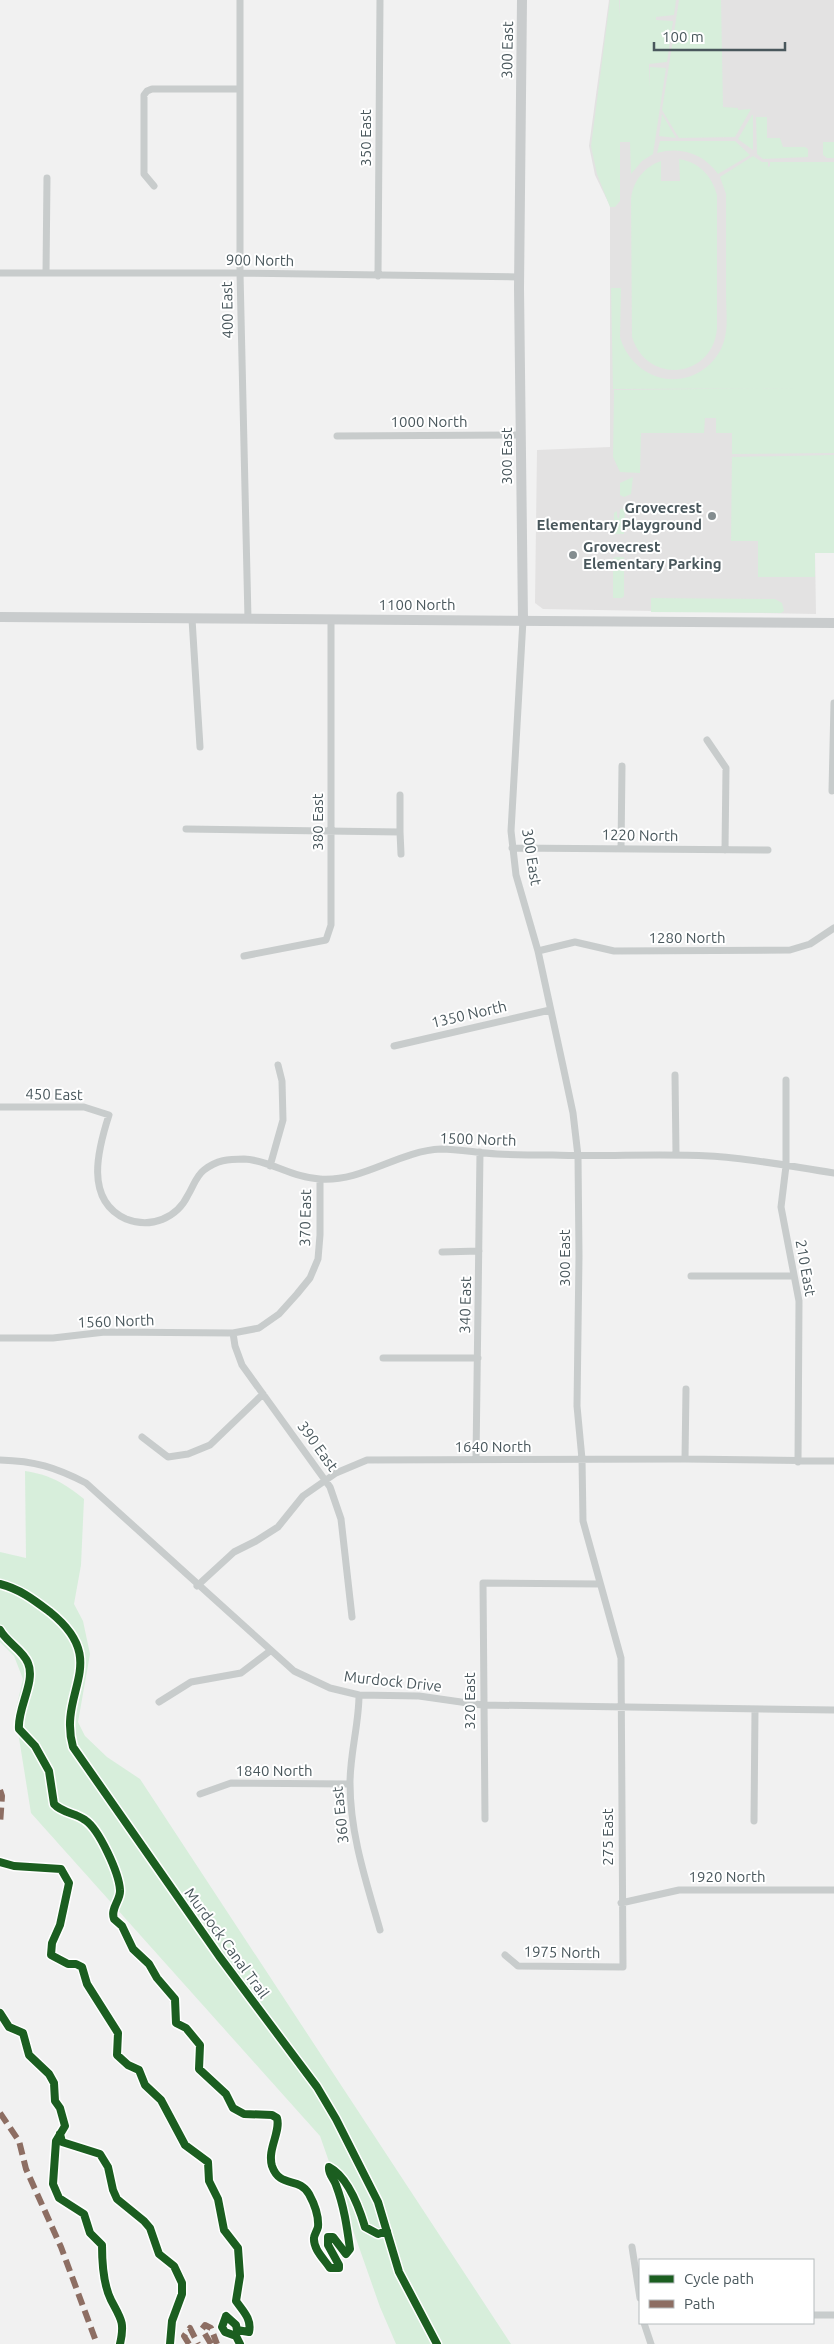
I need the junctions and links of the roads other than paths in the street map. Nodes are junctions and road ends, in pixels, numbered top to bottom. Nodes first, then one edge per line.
1 (240, 0) edge
2 (380, 0) edge
3 (522, 0) edge
4 (240, 89) junction
5 (46, 178) dead end
6 (154, 186) dead end
7 (0, 273) edge
8 (240, 273) junction
9 (46, 274) junction
10 (378, 276) junction
11 (519, 277) junction
12 (521, 435) junction
13 (337, 436) dead end
14 (0, 617) edge
15 (331, 618) junction
16 (192, 619) junction
17 (248, 619) junction
18 (523, 620) junction
19 (834, 623) edge
20 (834, 703) edge
21 (707, 740) dead end
22 (200, 747) dead end
23 (622, 766) dead end
24 (832, 791) dead end
25 (400, 795) dead end
26 (186, 829) dead end
27 (331, 831) junction
28 (400, 832) junction
29 (512, 848) junction
30 (621, 849) junction
31 (725, 850) junction
32 (768, 850) dead end
33 (401, 854) dead end
34 (834, 928) edge
35 (538, 951) junction
36 (244, 956) dead end
37 (550, 1010) junction
38 (394, 1046) dead end
39 (278, 1065) dead end
40 (675, 1075) dead end
41 (786, 1080) dead end
42 (0, 1107) edge
43 (480, 1152) junction
44 (676, 1154) junction
45 (578, 1156) junction
46 (270, 1166) junction
47 (786, 1166) junction
48 (834, 1173) edge
49 (320, 1179) junction
50 (126, 1219) joint
51 (479, 1251) junction
52 (442, 1252) dead end
53 (691, 1276) dead end
54 (794, 1276) junction
55 (234, 1333) junction
56 (0, 1338) edge
57 (383, 1358) dead end
58 (478, 1358) junction
59 (686, 1389) dead end
60 (263, 1394) junction
61 (142, 1437) dead end
62 (476, 1459) junction
63 (582, 1459) junction
64 (685, 1459) junction
65 (0, 1460) edge
66 (834, 1461) edge
67 (798, 1462) junction
68 (327, 1480) junction
69 (600, 1584) junction
70 (198, 1586) junction
71 (352, 1617) dead end
72 (270, 1650) junction
73 (359, 1694) junction
74 (159, 1702) dead end
75 (482, 1705) junction
76 (621, 1708) junction
77 (755, 1710) junction
78 (834, 1710) edge
79 (350, 1784) junction
80 (200, 1794) dead end
81 (484, 1819) dead end
82 (754, 1821) dead end
83 (834, 1890) edge
84 (621, 1903) junction
85 (380, 1930) dead end
86 (505, 1955) dead end
87 (622, 1967) joint
88 (632, 2247) dead end
89 (639, 2292) edge
90 (814, 2315) edge
91 (834, 2315) edge
92 (644, 2324) edge
93 (651, 2344) edge

1 - 4 street, 400 East
2 - 10 street, 350 East
3 - 11 street, 300 East
4 - 6 street
4 - 8 street, 400 East
5 - 9 street
7 - 9 street, 900 North
8 - 9 street, 900 North
8 - 10 street, 900 North
8 - 17 street, 400 East
10 - 11 street, 900 North
11 - 12 street, 300 East
12 - 13 street, 1000 North
12 - 18 street, 300 East
14 - 16 street, 1100 North
15 - 17 street, 1100 North
15 - 18 street, 1100 North
15 - 27 street, 380 East
16 - 17 street, 1100 North
16 - 22 street
18 - 19 street, 1100 North
18 - 29 street, 300 East
20 - 24 street
21 - 31 street
23 - 30 street
25 - 28 street
26 - 27 street
27 - 28 street
27 - 36 street, 380 East
28 - 33 street
29 - 30 street, 1220 North
29 - 35 street, 300 East
30 - 31 street, 1220 North
31 - 32 street, 1220 North
34 - 35 street, 1280 North
35 - 37 street, 300 East
37 - 38 street, 1350 North
37 - 45 street, 300 East
39 - 46 street
40 - 44 street
41 - 47 street, 210 East
42 - 50 street, 450 East
43 - 45 street, 1500 North
43 - 49 street, 1500 North
43 - 51 street, 340 East
44 - 45 street, 1500 North
44 - 47 street, 1500 North
45 - 63 street, 300 East
46 - 49 street, 1500 North
46 - 50 street, 1500 North
47 - 48 street, 1500 North
47 - 54 street, 210 East
49 - 55 street, 370 East
51 - 52 street
51 - 58 street, 340 East
53 - 54 street
54 - 67 street, 210 East
55 - 56 street, 1560 North
55 - 60 street, 390 East
57 - 58 street
58 - 62 street, 340 East
59 - 64 street
60 - 61 street
60 - 68 street, 390 East
62 - 63 street, 1640 North
62 - 68 street, 1640 North
63 - 64 street, 1640 North
63 - 69 street, 300 East
64 - 67 street, 1640 North
65 - 70 street, Murdock Drive
66 - 67 street, 1640 North
68 - 70 street, 1640 North
68 - 71 street, 390 East
69 - 75 street, 320 East
69 - 76 street, 300 East
70 - 72 street, Murdock Drive
72 - 73 street, Murdock Drive
72 - 74 street
73 - 75 street, Murdock Drive
73 - 79 street, 360 East
75 - 76 street, Murdock Drive
75 - 81 street, 320 East
76 - 77 street, Murdock Drive
76 - 84 street, 275 East
77 - 78 street, Murdock Drive
77 - 82 street
79 - 80 street, 1840 North
79 - 85 street, 360 East
83 - 84 street, 1920 North
84 - 87 street, 275 East
86 - 87 street, 1975 North
88 - 89 street
90 - 91 street
92 - 93 street

